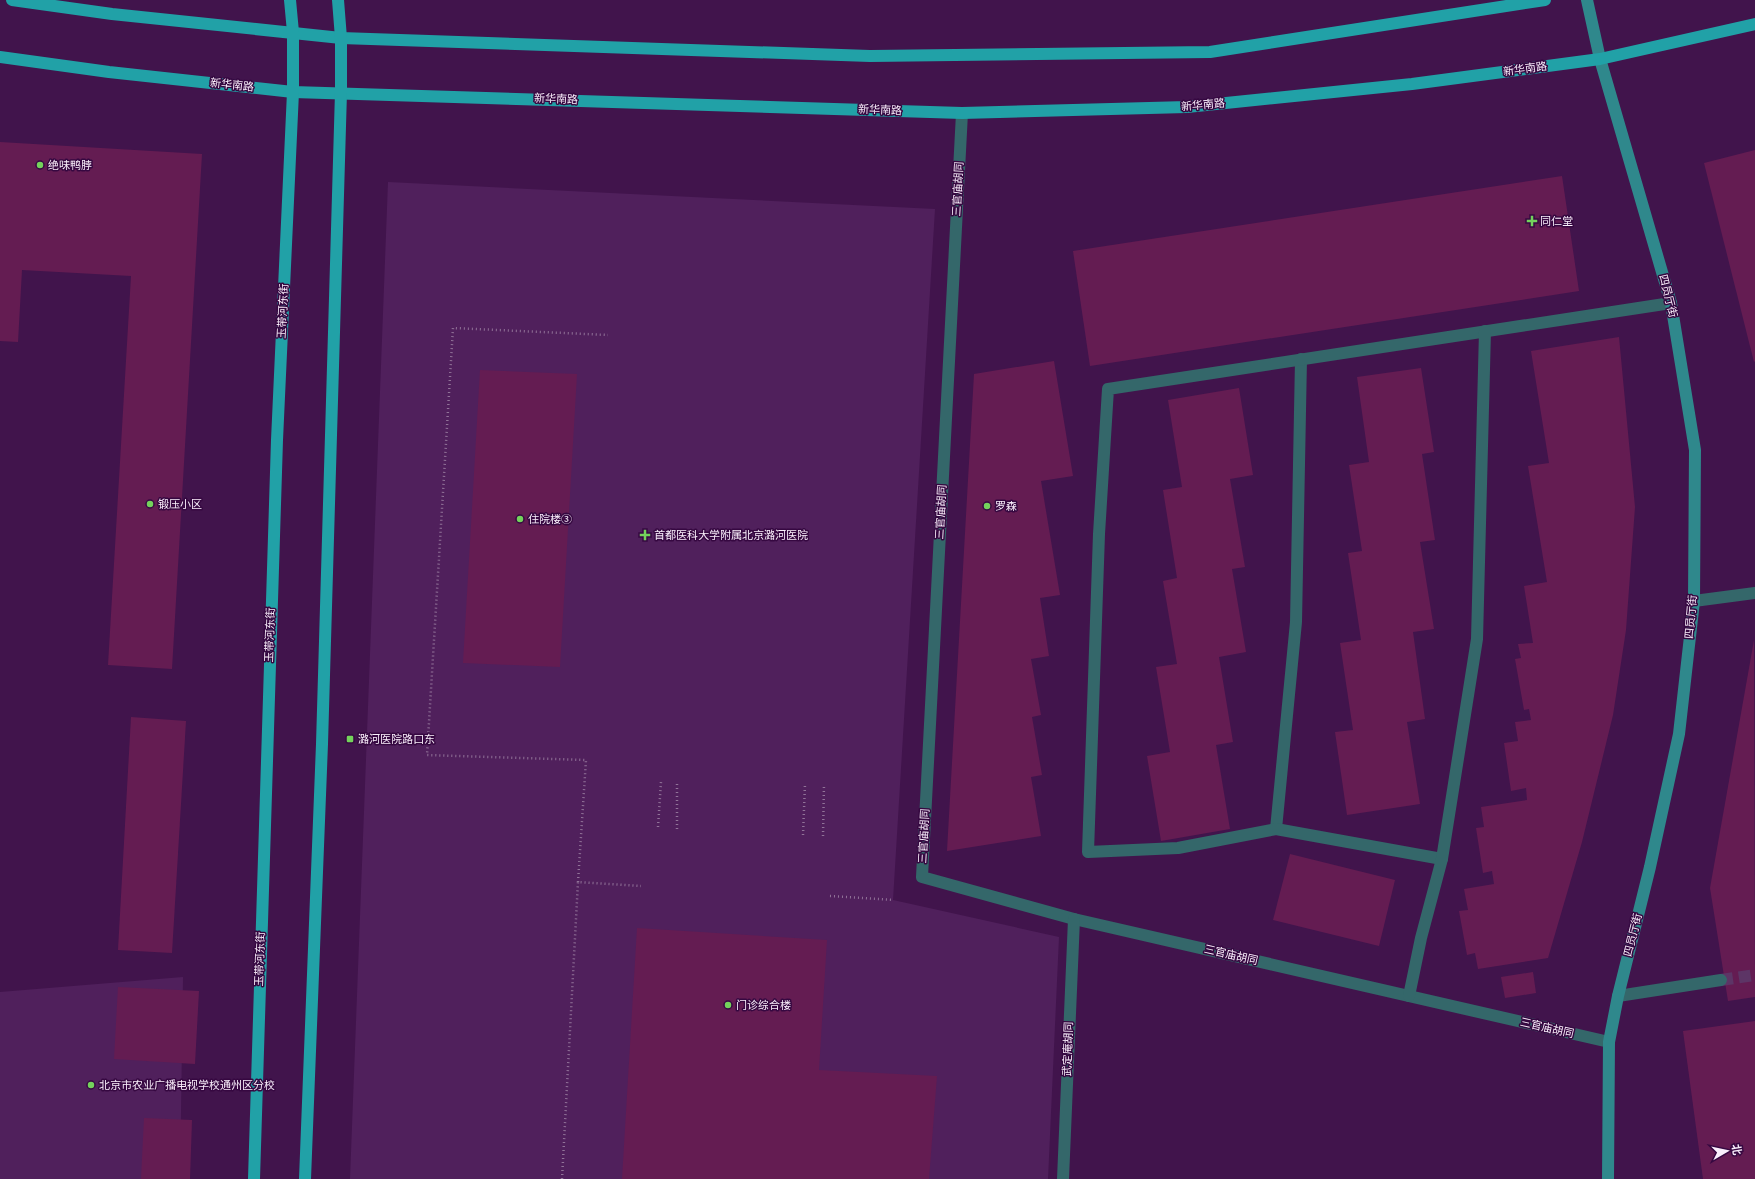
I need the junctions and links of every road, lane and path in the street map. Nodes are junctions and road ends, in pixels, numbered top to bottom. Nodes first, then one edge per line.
1 (12, 0) edge
2 (290, 0) edge
3 (338, 0) edge
4 (1545, 0) edge
5 (1587, 0) edge
6 (1755, 24) edge
7 (293, 32) junction
8 (341, 38) junction
9 (0, 57) edge
10 (1600, 59) junction
11 (293, 92) junction
12 (341, 92) junction
13 (962, 113) junction
14 (1671, 303) junction
15 (1485, 331) junction
16 (608, 335) dead end
17 (1301, 359) junction
18 (1755, 593) edge
19 (1694, 601) junction
20 (661, 782) dead end
21 (677, 782) dead end
22 (805, 784) dead end
23 (824, 784) dead end
24 (658, 827) dead end
25 (677, 828) dead end
26 (1276, 829) junction
27 (803, 835) dead end
28 (822, 836) dead end
29 (1442, 859) junction
30 (578, 882) junction
31 (641, 886) dead end
32 (830, 896) dead end
33 (893, 900) dead end
34 (1074, 918) junction
35 (1721, 980) tunnel mouth
36 (1409, 996) junction
37 (1618, 996) junction
38 (1609, 1042) junction
39 (254, 1179) edge
40 (305, 1179) edge
41 (562, 1179) edge
42 (1063, 1179) edge
43 (1608, 1179) edge

1 - 7 main road
2 - 7 main road, 玉带河东街
3 - 8 main road
4 - 8 main road
5 - 10 street, 四员厅街
6 - 10 main road, 新华南路
7 - 8 main road
7 - 11 main road, 玉带河东街
8 - 12 main road
9 - 11 main road, 新华南路
10 - 13 main road, 新华南路
10 - 14 street, 四员厅街
11 - 12 main road, 新华南路
11 - 39 main road, 玉带河东街
12 - 13 main road, 新华南路
12 - 40 main road
13 - 34 street, 三官庙胡同
14 - 15 street
14 - 19 street, 四员厅街
15 - 17 street
15 - 29 street
16 - 30 path
17 - 26 street
17 - 26 street
18 - 19 street
19 - 37 street, 四员厅街
20 - 24 path
21 - 25 path
22 - 27 path
23 - 28 path
26 - 29 street
29 - 36 street
30 - 31 path
30 - 41 path
32 - 33 path
34 - 36 street, 三官庙胡同
34 - 42 street, 武定庵胡同
35 - 37 street
36 - 38 street, 三官庙胡同
37 - 38 street, 四员厅街
38 - 43 street, 四员厅街

